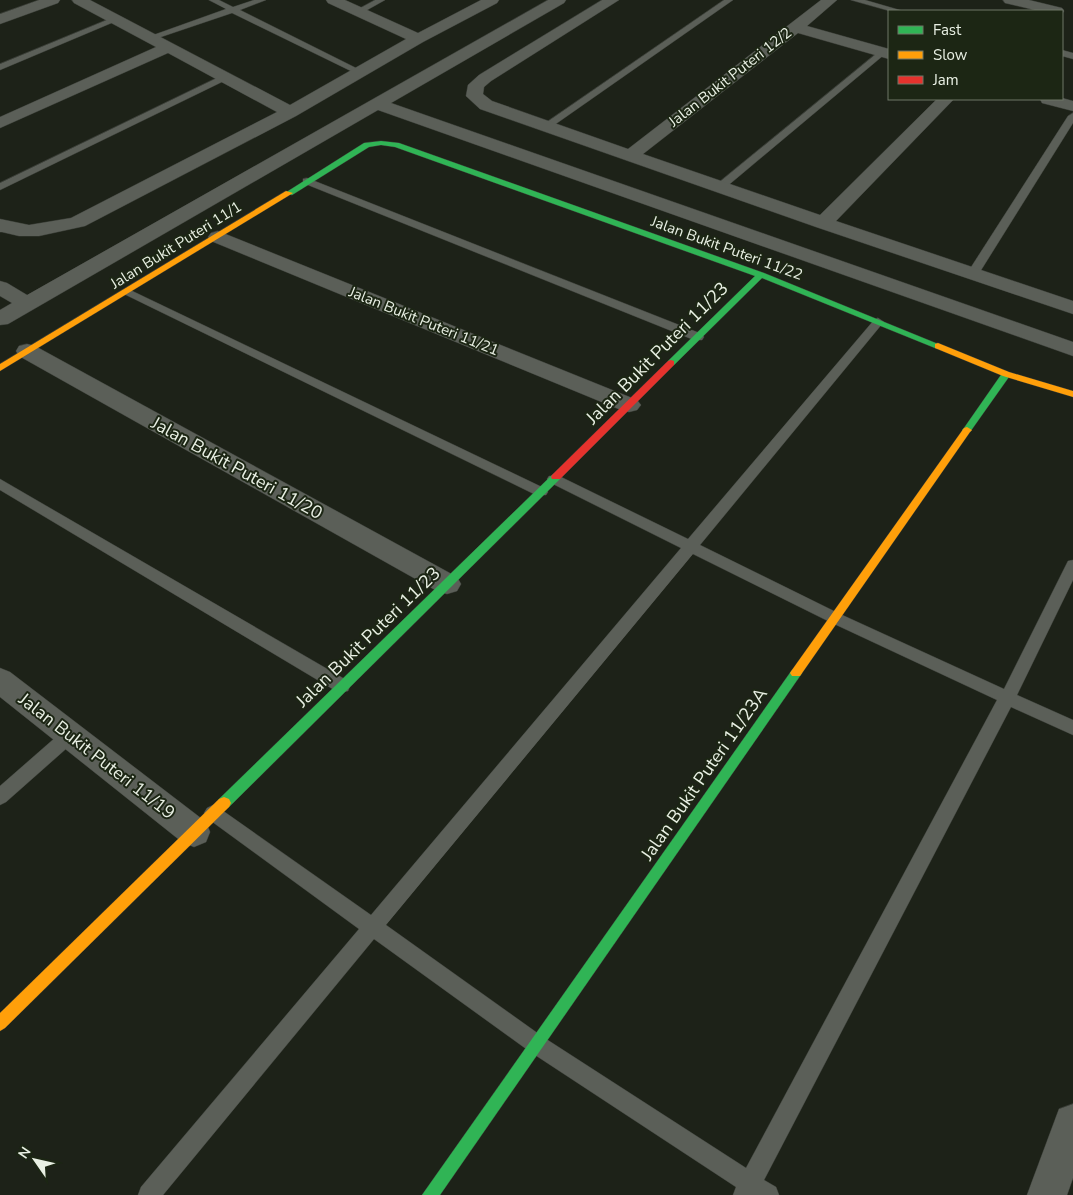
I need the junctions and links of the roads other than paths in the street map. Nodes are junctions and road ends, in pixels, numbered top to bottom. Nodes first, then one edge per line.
1 (53, 0) edge
2 (79, 0) edge
3 (213, 0) edge
4 (262, 0) edge
5 (333, 0) edge
6 (381, 0) edge
7 (492, 0) edge
8 (559, 0) edge
9 (612, 0) edge
10 (729, 0) edge
11 (830, 0) edge
12 (855, 0) edge
13 (1010, 0) edge
14 (234, 10) junction
15 (895, 10) edge
16 (1053, 10) edge
17 (357, 12) junction
18 (0, 19) edge
19 (116, 19) junction
20 (795, 27) junction
21 (149, 38) junction
22 (418, 39) junction
23 (167, 48) junction
24 (886, 53) edge
25 (0, 67) edge
26 (360, 72) junction
27 (223, 78) junction
28 (945, 100) edge
29 (1052, 100) edge
30 (377, 104) junction
31 (1073, 106) edge
32 (290, 112) junction
33 (1073, 116) edge
34 (0, 123) edge
35 (547, 126) junction
36 (367, 145) joint
37 (631, 155) junction
38 (307, 181) junction
39 (721, 186) junction
40 (0, 187) edge
41 (823, 223) junction
42 (0, 225) edge
43 (218, 237) junction
44 (761, 275) junction
45 (972, 275) junction
46 (0, 287) edge
47 (128, 292) junction
48 (26, 303) junction
49 (1073, 308) edge
50 (0, 319) edge
51 (878, 322) junction
52 (698, 337) junction
53 (1073, 349) edge
54 (27, 351) junction
55 (0, 368) edge
56 (1006, 374) junction
57 (1073, 394) edge
58 (629, 405) junction
59 (554, 479) junction
60 (0, 484) edge
61 (541, 492) junction
62 (690, 547) junction
63 (1073, 565) edge
64 (447, 584) junction
65 (834, 618) junction
66 (0, 680) edge
67 (342, 686) junction
68 (1007, 698) junction
69 (1073, 728) edge
70 (70, 735) junction
71 (0, 797) edge
72 (204, 822) junction
73 (372, 927) junction
74 (0, 1023) edge
75 (536, 1044) junction
76 (1073, 1123) edge
77 (747, 1189) edge
78 (149, 1195) edge
79 (430, 1195) edge
80 (768, 1195) edge
81 (1047, 1195) edge

1 - 18 street
2 - 19 street
3 - 14 lane
4 - 14 lane
5 - 17 street
6 - 17 lane
7 - 22 street
8 - 30 street
9 - 35 street
10 - 35 lane
11 - 20 street, Jalan Bukit Puteri 12/2
12 - 15 lane
13 - 16 street
14 - 21 lane
14 - 26 lane
17 - 22 street
19 - 21 street
19 - 25 lane
20 - 24 street
20 - 37 street, Jalan Bukit Puteri 12/2
21 - 23 street
22 - 26 street
23 - 27 street
23 - 34 street
24 - 39 lane
26 - 32 street
27 - 32 street
27 - 40 lane
28 - 41 street
29 - 31 street
30 - 48 street
30 - 53 street
32 - 42 street
33 - 45 lane
35 - 37 street
36 - 38 street, Jalan Bukit Puteri 11/1
36 - 44 street, Jalan Bukit Puteri 11/22
37 - 39 street
38 - 43 street, Jalan Bukit Puteri 11/1
38 - 52 lane
39 - 41 street
41 - 45 street
43 - 47 street, Jalan Bukit Puteri 11/1
43 - 58 street, Jalan Bukit Puteri 11/21
44 - 51 street, Jalan Bukit Puteri 11/22
44 - 52 street, Jalan Bukit Puteri 11/23
45 - 49 street
46 - 48 street
47 - 54 street, Jalan Bukit Puteri 11/1
47 - 61 lane
48 - 50 street
51 - 56 street, Jalan Bukit Puteri 11/22
51 - 62 lane
52 - 58 street, Jalan Bukit Puteri 11/23
54 - 55 street, Jalan Bukit Puteri 11/1
54 - 64 street, Jalan Bukit Puteri 11/20
56 - 57 street, Jalan Bukit Puteri 11/22
56 - 65 street, Jalan Bukit Puteri 11/23A
58 - 59 street, Jalan Bukit Puteri 11/23
59 - 61 street, Jalan Bukit Puteri 11/23
59 - 62 lane
60 - 67 lane
61 - 64 street, Jalan Bukit Puteri 11/23
62 - 65 lane
62 - 73 lane
63 - 68 lane
64 - 67 street, Jalan Bukit Puteri 11/23
65 - 68 lane
65 - 75 street, Jalan Bukit Puteri 11/23A
66 - 70 street, Jalan Bukit Puteri 11/19
67 - 72 street, Jalan Bukit Puteri 11/23
68 - 69 lane
68 - 77 lane
70 - 71 lane
70 - 72 street, Jalan Bukit Puteri 11/19
72 - 73 lane
72 - 74 street, Jalan Bukit Puteri 11/23
73 - 75 lane
73 - 78 lane
75 - 77 lane
75 - 79 street, Jalan Bukit Puteri 11/23A
76 - 81 street
77 - 80 lane

